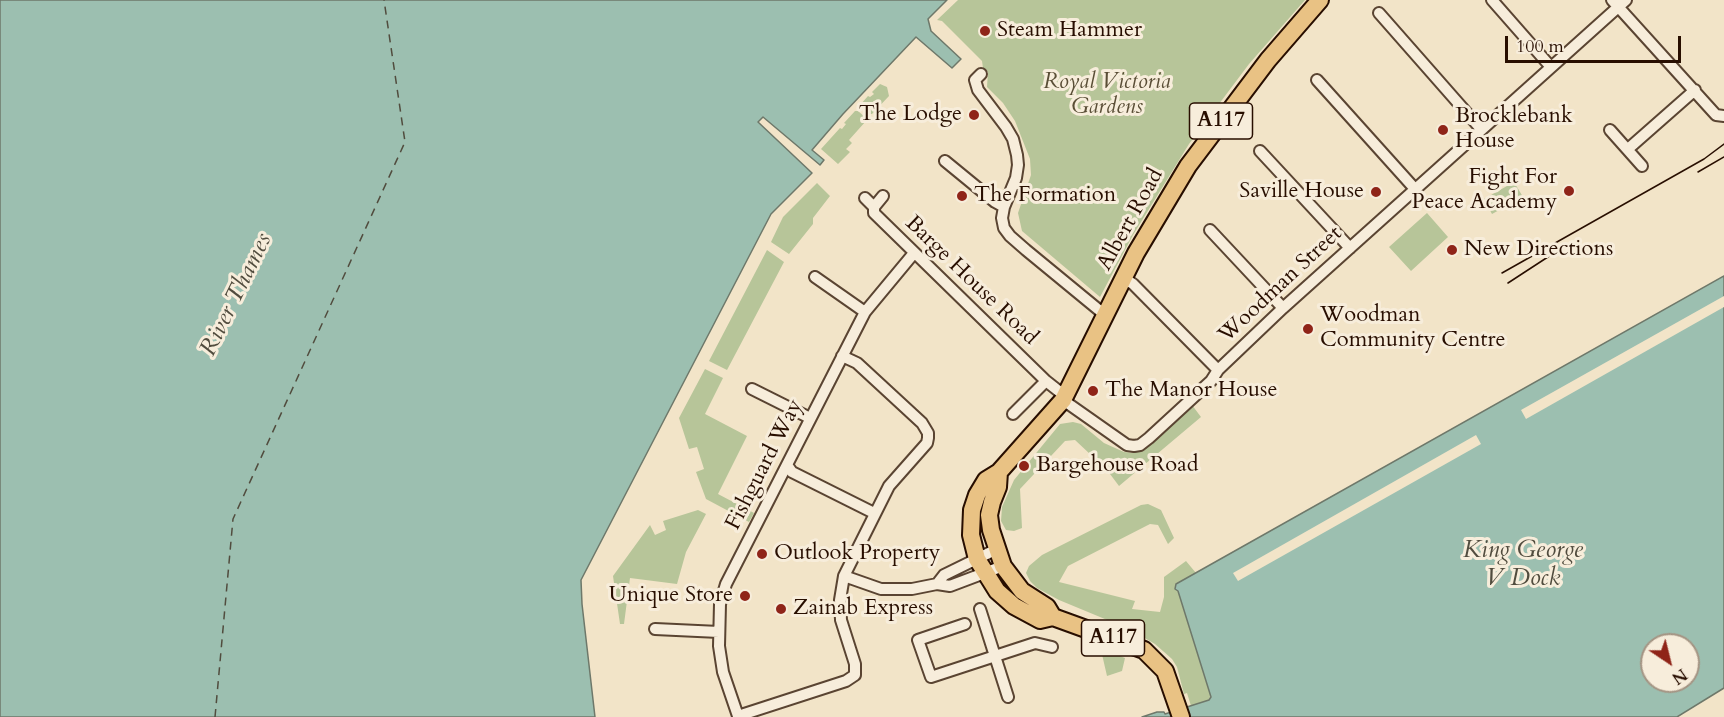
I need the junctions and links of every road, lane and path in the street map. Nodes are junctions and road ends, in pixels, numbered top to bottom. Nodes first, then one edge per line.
1 (1320, 0) edge
2 (1492, 0) edge
3 (1619, 2) edge
4 (1380, 13) dead end
5 (1550, 66) junction
6 (981, 74) dead end
7 (1317, 80) dead end
8 (1695, 90) junction
9 (1724, 116) edge
10 (1481, 129) junction
11 (1610, 129) dead end
12 (1628, 149) junction
13 (1260, 151) dead end
14 (945, 161) dead end
15 (1642, 166) dead end
16 (1415, 189) junction
17 (883, 196) dead end
18 (865, 198) dead end
19 (874, 207) junction
20 (1004, 207) junction
21 (1210, 230) dead end
22 (1350, 248) junction
23 (915, 253) junction
24 (814, 277) dead end
25 (1124, 278) junction
26 (1283, 308) junction
27 (865, 312) junction
28 (1105, 315) junction
29 (842, 356) junction
30 (1218, 370) junction
31 (1046, 381) junction
32 (752, 389) dead end
33 (1064, 398) junction
34 (1013, 414) dead end
35 (810, 418) junction
36 (787, 465) junction
37 (999, 472) junction
38 (874, 513) junction
39 (997, 549) junction
40 (1003, 566) junction
41 (981, 567) junction
42 (844, 576) junction
43 (938, 584) junction
44 (980, 609) dead end
45 (1053, 617) junction
46 (965, 624) dead end
47 (655, 629) dead end
48 (719, 632) junction
49 (1052, 647) dead end
50 (995, 656) junction
51 (1008, 696) dead end
52 (738, 716) edge
53 (1181, 717) edge

1 - 25 highway, Albert Road / A117
2 - 5 street
3 - 5 street, Woodman Street
3 - 8 street
4 - 10 street
5 - 10 street, Woodman Street
6 - 20 street
7 - 16 street
8 - 9 street
8 - 12 street
10 - 16 street, Woodman Street
11 - 12 street
12 - 15 street
13 - 22 street
14 - 20 street
16 - 22 street, Woodman Street
17 - 19 street
18 - 19 street, Barge House Road
19 - 23 street, Barge House Road
20 - 28 street
21 - 26 street
22 - 26 street, Woodman Street
23 - 27 street, Fishguard Way
23 - 31 street, Barge House Road
24 - 27 street
25 - 28 highway, Albert Road / A117
25 - 30 street
26 - 30 street, Woodman Street
27 - 29 street, Fishguard Way
28 - 33 highway, Albert Road / A117
29 - 35 street, Fishguard Way
29 - 38 street, Fishguard Way
30 - 33 street, Woodman Street
31 - 33 street, Barge House Road
31 - 34 street
32 - 35 street
33 - 37 highway, Albert Road / A117
35 - 36 street, Fishguard Way
36 - 38 street
36 - 48 street, Fishguard Way
37 - 39 highway, A117
37 - 41 highway, A117
38 - 42 street, Fishguard Way
39 - 40 highway, A117
39 - 41 street
40 - 41 street
40 - 45 highway, A117
41 - 43 street
41 - 43 street
41 - 45 highway, A117
42 - 43 street
42 - 52 street, Fishguard Way
44 - 50 street
45 - 53 highway, A117
46 - 50 street
47 - 48 street
48 - 52 street, Fishguard Way
49 - 50 street
50 - 51 street

